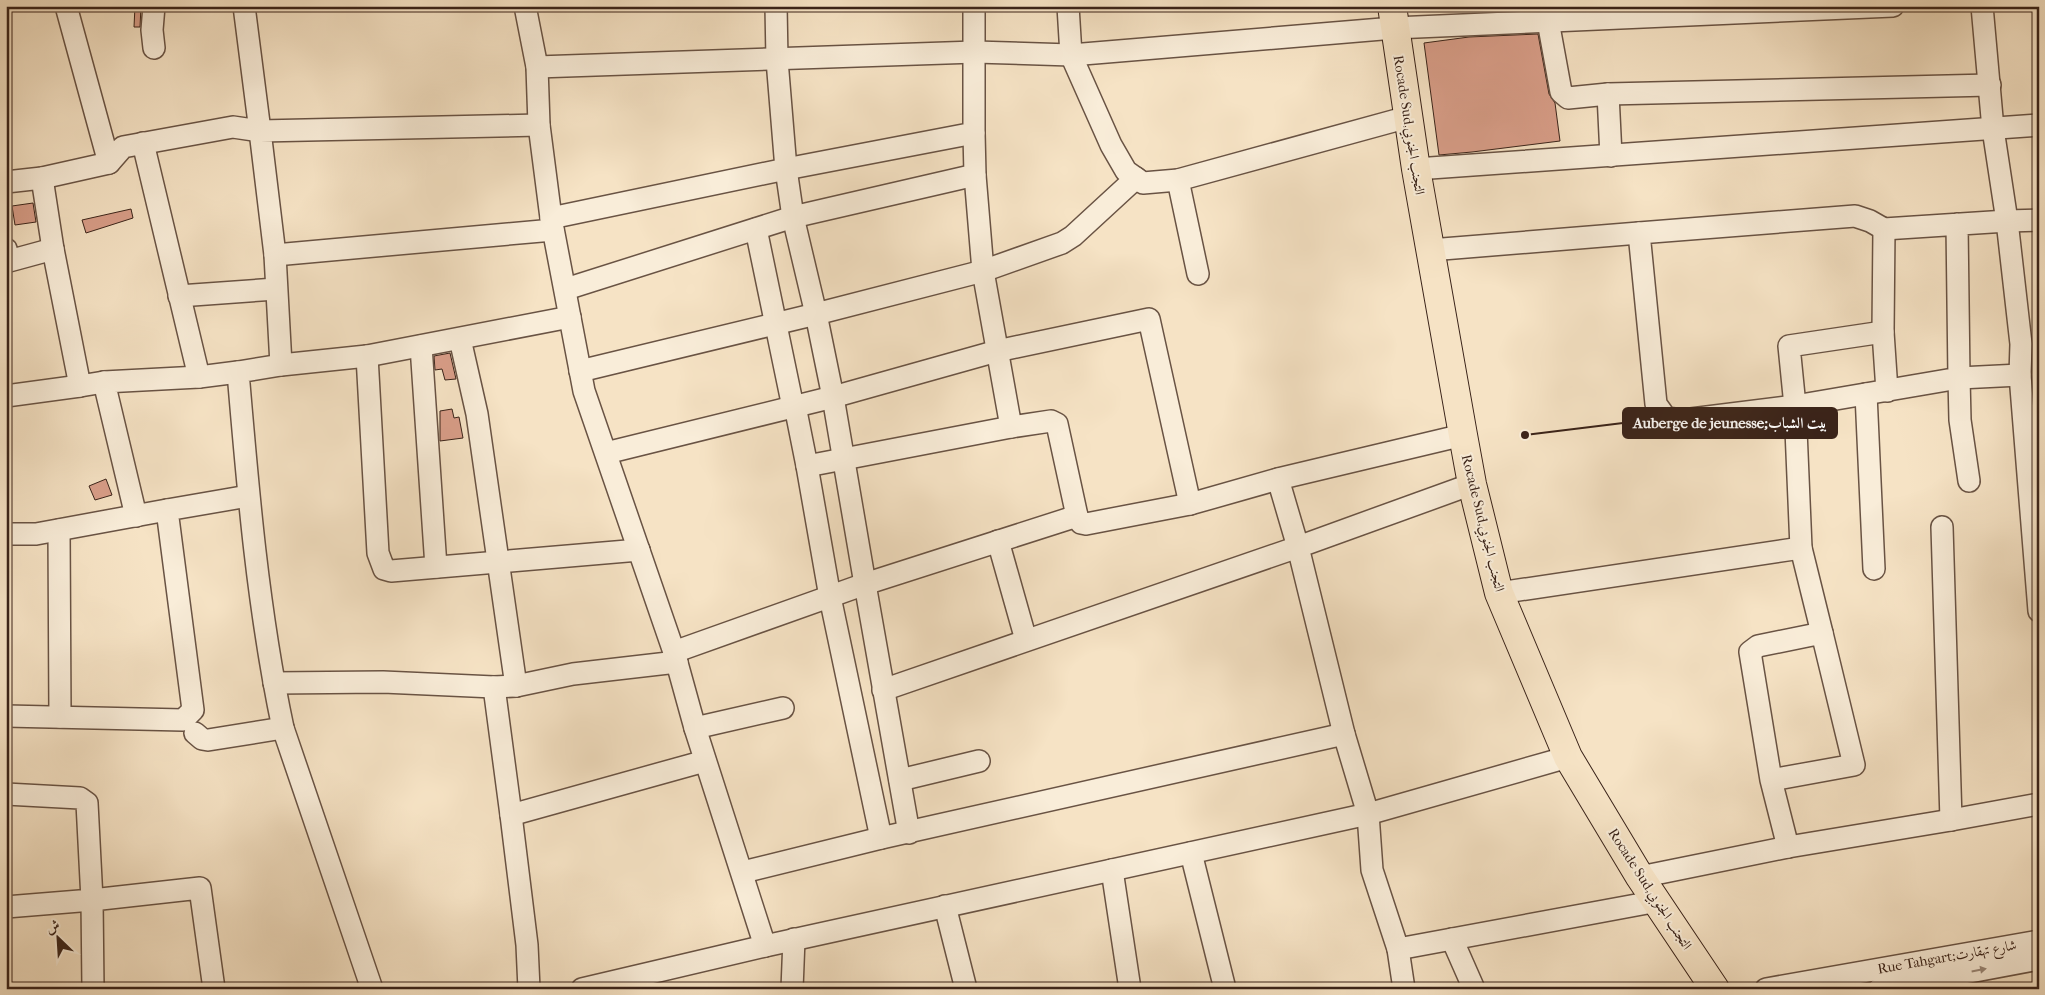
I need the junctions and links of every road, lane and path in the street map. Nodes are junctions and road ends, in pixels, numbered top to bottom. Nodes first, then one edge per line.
1 (66, 6) edge
2 (154, 6) edge
3 (244, 6) edge
4 (525, 6) edge
5 (776, 6) edge
6 (974, 6) edge
7 (1068, 6) edge
8 (1893, 6) edge
9 (1982, 6) edge
10 (1848, 7) edge
11 (1784, 9) edge
12 (1707, 10) edge
13 (1548, 14) edge
14 (1393, 17) edge
15 (154, 48) dead end
16 (975, 52) junction
17 (1071, 55) junction
18 (777, 60) junction
19 (536, 67) junction
20 (1990, 85) junction
21 (1608, 94) junction
22 (1408, 117) junction
23 (539, 125) junction
24 (2039, 125) edge
25 (1993, 129) junction
26 (260, 131) junction
27 (974, 133) junction
28 (143, 143) junction
29 (1611, 156) junction
30 (108, 163) junction
31 (786, 169) junction
32 (1416, 170) junction
33 (975, 175) junction
34 (42, 178) junction
35 (1136, 178) junction
36 (1178, 180) junction
37 (6, 182) edge
38 (793, 217) junction
39 (2039, 220) edge
40 (2006, 221) junction
41 (552, 224) junction
42 (1957, 224) junction
43 (756, 229) junction
44 (1884, 229) junction
45 (1639, 233) junction
46 (6, 249) edge
47 (53, 249) junction
48 (1430, 250) junction
49 (275, 254) junction
50 (983, 271) junction
51 (1198, 274) dead end
52 (276, 289) junction
53 (566, 289) junction
54 (179, 296) junction
55 (816, 314) junction
56 (570, 317) junction
57 (775, 323) junction
58 (1883, 332) junction
59 (460, 340) junction
60 (2030, 343) edge
61 (420, 346) junction
62 (997, 351) junction
63 (367, 356) junction
64 (281, 365) junction
65 (580, 370) junction
66 (238, 372) junction
67 (2020, 374) junction
68 (199, 378) junction
69 (1959, 378) junction
70 (104, 382) junction
71 (80, 386) junction
72 (1887, 391) junction
73 (1866, 394) junction
74 (6, 396) edge
75 (833, 397) junction
76 (1795, 406) junction
77 (794, 407) junction
78 (1011, 427) junction
79 (1463, 435) junction
80 (606, 453) junction
81 (844, 458) junction
82 (807, 466) junction
83 (1278, 479) junction
84 (1969, 482) dead end
85 (1472, 484) junction
86 (248, 496) junction
87 (1190, 504) junction
88 (167, 510) junction
89 (136, 516) junction
90 (1077, 516) junction
91 (1942, 527) dead end
92 (59, 530) junction
93 (6, 534) edge
94 (998, 541) junction
95 (1298, 547) junction
96 (1801, 548) junction
97 (639, 550) junction
98 (498, 561) junction
99 (436, 567) junction
100 (1874, 569) dead end
101 (865, 584) junction
102 (1500, 593) junction
103 (830, 597) junction
104 (2038, 605) edge
105 (1822, 633) junction
106 (1026, 640) junction
107 (676, 657) junction
108 (274, 683) junction
109 (516, 686) junction
110 (494, 687) junction
111 (883, 690) junction
112 (783, 708) dead end
113 (6, 716) edge
114 (60, 717) junction
115 (283, 728) junction
116 (695, 728) junction
117 (195, 733) dead end
118 (1344, 734) junction
119 (1568, 757) junction
120 (705, 761) junction
121 (979, 761) dead end
122 (900, 780) junction
123 (1772, 780) junction
124 (6, 794) edge
125 (2039, 804) edge
126 (1368, 814) junction
127 (511, 815) junction
128 (1952, 820) junction
129 (909, 833) junction
130 (881, 838) junction
131 (1788, 847) junction
132 (1191, 853) junction
133 (1112, 870) junction
134 (743, 872) junction
135 (1640, 877) junction
136 (92, 900) junction
137 (1658, 902) junction
138 (945, 906) junction
139 (6, 907) edge
140 (794, 939) junction
141 (1452, 939) junction
142 (2039, 941) edge
143 (765, 946) junction
144 (1398, 949) junction
145 (2039, 959) edge
146 (621, 984) edge
147 (93, 989) edge
148 (214, 989) edge
149 (372, 989) edge
150 (529, 989) edge
151 (582, 989) edge
152 (792, 989) edge
153 (966, 989) edge
154 (1130, 989) edge
155 (1224, 989) edge
156 (1404, 989) edge
157 (1474, 989) edge
158 (1715, 989) edge
159 (1766, 989) edge
160 (1879, 989) edge

1 - 30 street
2 - 15 street
3 - 26 street
4 - 19 street
5 - 18 street
6 - 16 street
7 - 17 street
8 - 10 street
9 - 20 street
10 - 11 street
11 - 12 street
12 - 13 street
13 - 14 street
13 - 21 street
14 - 17 street
14 - 22 main road, Rocade Sud,التجنب الجنوبي
16 - 17 street
16 - 18 street
16 - 27 street
17 - 35 street
18 - 19 street
18 - 31 street
19 - 23 street
20 - 21 street
20 - 25 street
21 - 29 street
22 - 32 main road, Rocade Sud,التجنب الجنوبي
22 - 36 street
23 - 26 street
23 - 41 street
24 - 25 street
25 - 29 street
25 - 40 street
26 - 28 street
26 - 49 street
27 - 31 street
27 - 33 street
28 - 30 street
28 - 54 street
29 - 32 street
30 - 34 street
31 - 38 street
31 - 41 street
32 - 48 main road, Rocade Sud,التجنب الجنوبي
33 - 38 street
33 - 50 street
34 - 37 street
34 - 47 street
35 - 36 street
35 - 50 street
36 - 51 street
38 - 43 street
38 - 55 street
39 - 40 street
40 - 42 street
40 - 60 street
41 - 49 street
41 - 53 street
42 - 44 street
42 - 69 street
43 - 53 street
43 - 57 street
44 - 45 street
44 - 58 street
45 - 48 street
45 - 76 street
46 - 47 street
47 - 71 street
48 - 79 main road, Rocade Sud,التجنب الجنوبي
49 - 52 street
50 - 55 street
50 - 62 street
52 - 54 street
52 - 64 street
53 - 56 street
54 - 68 street
55 - 57 street
55 - 75 street
56 - 59 street
56 - 65 street
57 - 65 street
57 - 77 street
58 - 72 street
58 - 76 street
59 - 61 street
59 - 98 street
60 - 67 street
61 - 63 street
61 - 99 street
62 - 75 street
62 - 78 street
62 - 87 street
63 - 64 street
63 - 99 street
64 - 66 street
65 - 80 street
66 - 68 street
66 - 86 street
67 - 69 street
67 - 104 street
68 - 70 street
69 - 72 street
69 - 84 street
70 - 71 street
70 - 89 street
71 - 74 street
72 - 73 street
73 - 76 street
73 - 100 street
75 - 77 street
75 - 81 street
76 - 96 street
77 - 80 street
77 - 82 street
78 - 81 street
78 - 90 street
79 - 83 street
79 - 85 main road, Rocade Sud,التجنب الجنوبي
80 - 97 street
81 - 82 street
81 - 101 street
82 - 103 street
83 - 87 street
83 - 95 street
85 - 95 street
85 - 102 main road, Rocade Sud,التجنب الجنوبي
86 - 88 street
86 - 108 street
87 - 90 street
88 - 89 street
88 - 114 street
89 - 92 street
90 - 94 street
91 - 128 street
92 - 93 street
92 - 114 street
94 - 101 street
94 - 106 street
95 - 106 street
95 - 118 street
96 - 102 street
96 - 105 street
97 - 98 street
97 - 107 street
98 - 99 street
98 - 109 street
101 - 103 street
101 - 111 street
102 - 119 main road, Rocade Sud,التجنب الجنوبي
103 - 107 street
103 - 130 street
105 - 123 street
105 - 123 street
106 - 111 street
107 - 109 street
107 - 116 street
108 - 110 street
108 - 115 street
109 - 110 street
110 - 127 street
111 - 122 street
112 - 116 street
113 - 114 street
115 - 117 street
115 - 149 street
116 - 120 street
118 - 126 street
118 - 129 street
119 - 126 street
119 - 135 main road, Rocade Sud,التجنب الجنوبي
120 - 127 street
120 - 134 street
121 - 122 street
122 - 129 street
123 - 131 street
124 - 136 street
125 - 128 street
126 - 132 street
126 - 144 street
127 - 150 street
128 - 131 street
129 - 130 street
130 - 134 street
131 - 135 street
132 - 133 street
132 - 155 street
133 - 138 street
133 - 154 street
134 - 143 street
135 - 137 main road, Rocade Sud,التجنب الجنوبي
136 - 139 street
136 - 147 street
136 - 148 street
137 - 141 street
137 - 158 main road, Rocade Sud,التجنب الجنوبي
138 - 140 street
138 - 153 street
140 - 143 street
140 - 152 street
141 - 144 street
141 - 157 street
142 - 159 street, Rue Tahgart;شارع تهقارت
143 - 146 street
144 - 156 street
160 -> 145 street, Rue Tahgart;شارع تهقارت
146 - 151 street

